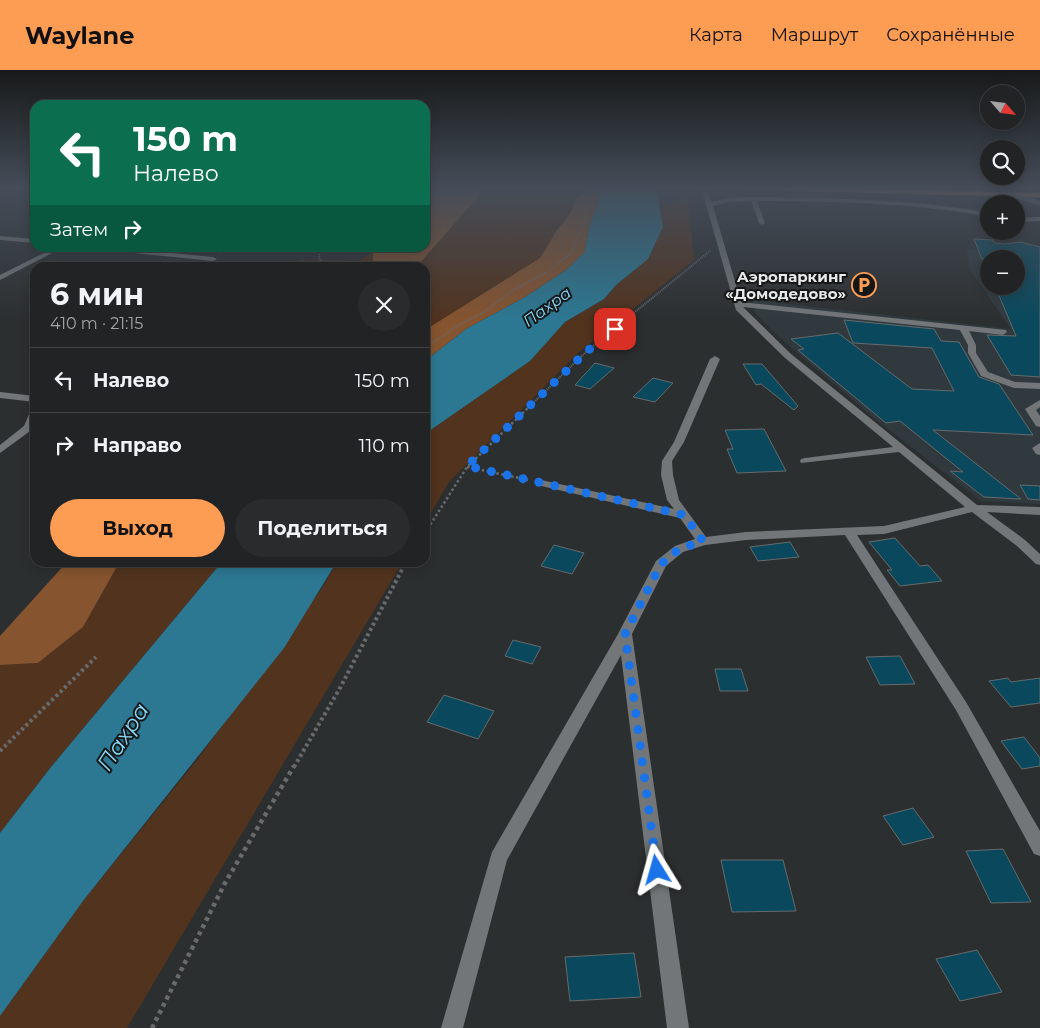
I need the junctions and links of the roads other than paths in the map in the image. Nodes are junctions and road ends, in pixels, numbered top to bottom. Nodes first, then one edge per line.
1 (716, 232) edge
2 (0, 238) edge
3 (30, 241) edge
4 (50, 252) edge
5 (132, 252) edge
6 (30, 262) edge
7 (31, 262) edge
8 (202, 262) edge
9 (0, 278) edge
10 (738, 304) junction
11 (963, 328) junction
12 (1003, 332) dead end
13 (715, 359) dead end
14 (1040, 386) edge
15 (0, 395) edge
16 (30, 399) edge
17 (1040, 403) edge
18 (30, 424) edge
19 (1040, 424) edge
20 (1040, 446) edge
21 (0, 450) edge
22 (901, 450) junction
23 (1040, 452) edge
24 (805, 461) dead end
25 (541, 483) road end
26 (974, 508) junction
27 (1040, 511) edge
28 (684, 515) junction
29 (848, 532) junction
30 (703, 541) junction
31 (1040, 561) edge
32 (625, 634) junction
33 (1040, 848) edge
34 (452, 1028) edge
35 (678, 1028) edge

1 - 10 street
2 - 3 street
4 - 7 street
5 - 8 street
6 - 9 street
10 - 11 street
10 - 22 street
11 - 12 street
11 - 14 street
13 - 28 street
15 - 16 street
17 - 19 street
18 - 21 street
20 - 23 street
22 - 24 street
22 - 26 street
25 - 28 street
26 - 27 street
26 - 29 street
26 - 31 street
28 - 30 street
29 - 30 street
29 - 33 street
30 - 32 street
32 - 34 street
32 - 35 street

